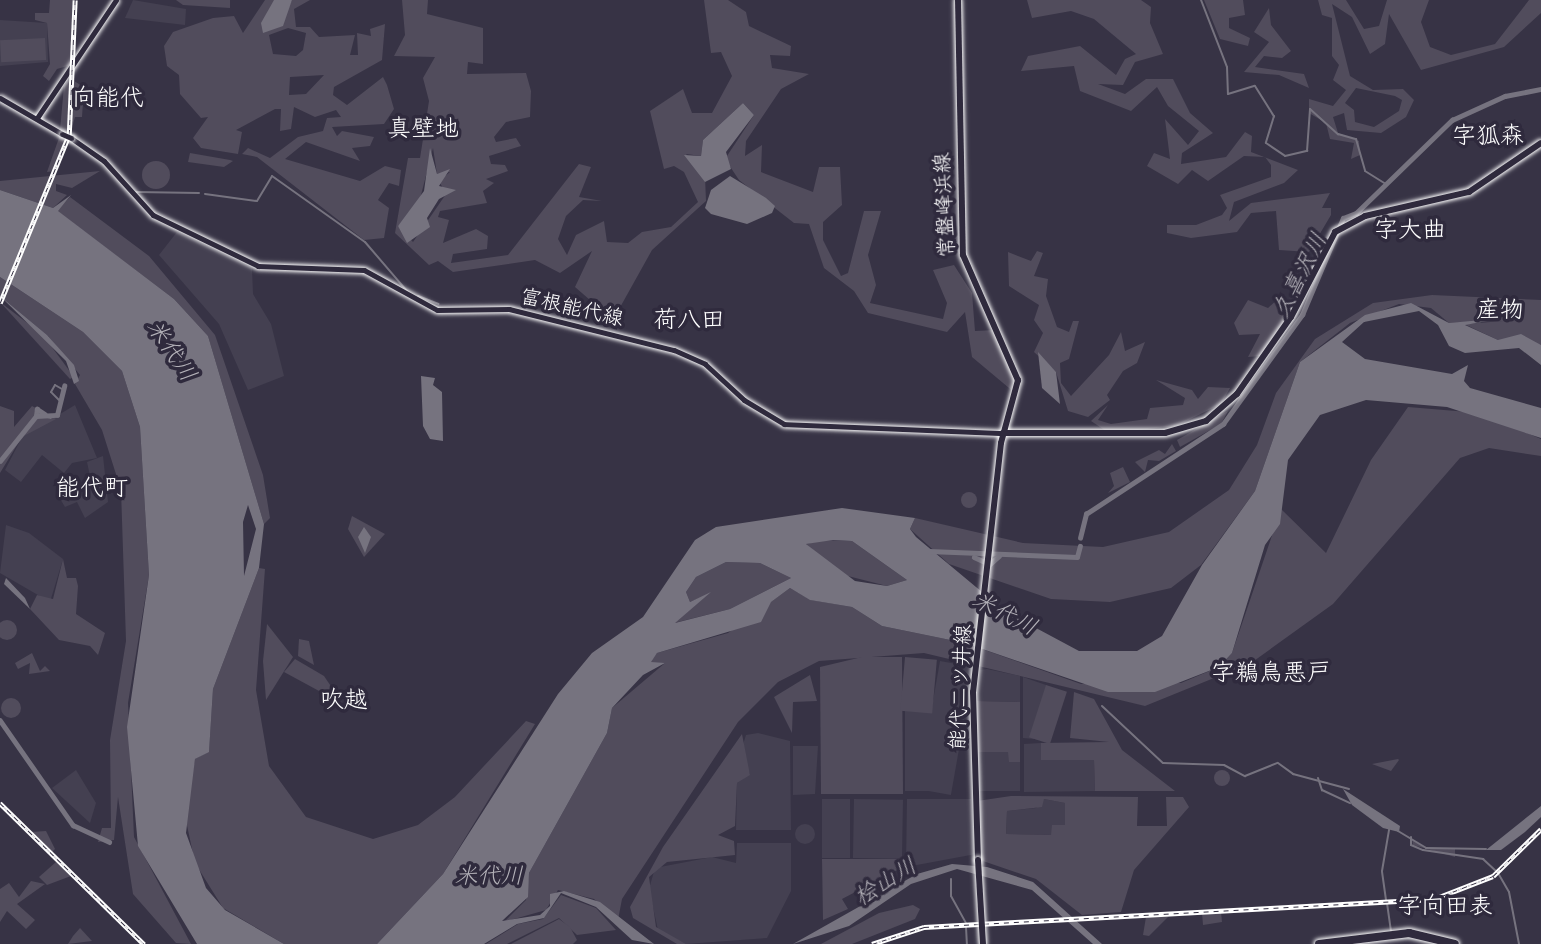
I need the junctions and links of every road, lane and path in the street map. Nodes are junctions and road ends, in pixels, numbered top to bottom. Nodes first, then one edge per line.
1 (116, 0) edge
2 (958, 0) edge
3 (0, 98) edge
4 (37, 118) junction
5 (1541, 143) edge
6 (1003, 433) junction
7 (1344, 942) edge
8 (983, 944) edge
9 (1320, 944) edge
10 (1455, 944) edge

1 - 4 main road
2 - 6 main road, 常盤峰浜線
3 - 4 main road, 富根能代線
4 - 6 main road, 富根能代線, bridge
5 - 6 main road, 富根能代線
6 - 8 main road, 能代二ツ井線, bridge
7 - 9 highway
7 - 10 highway

